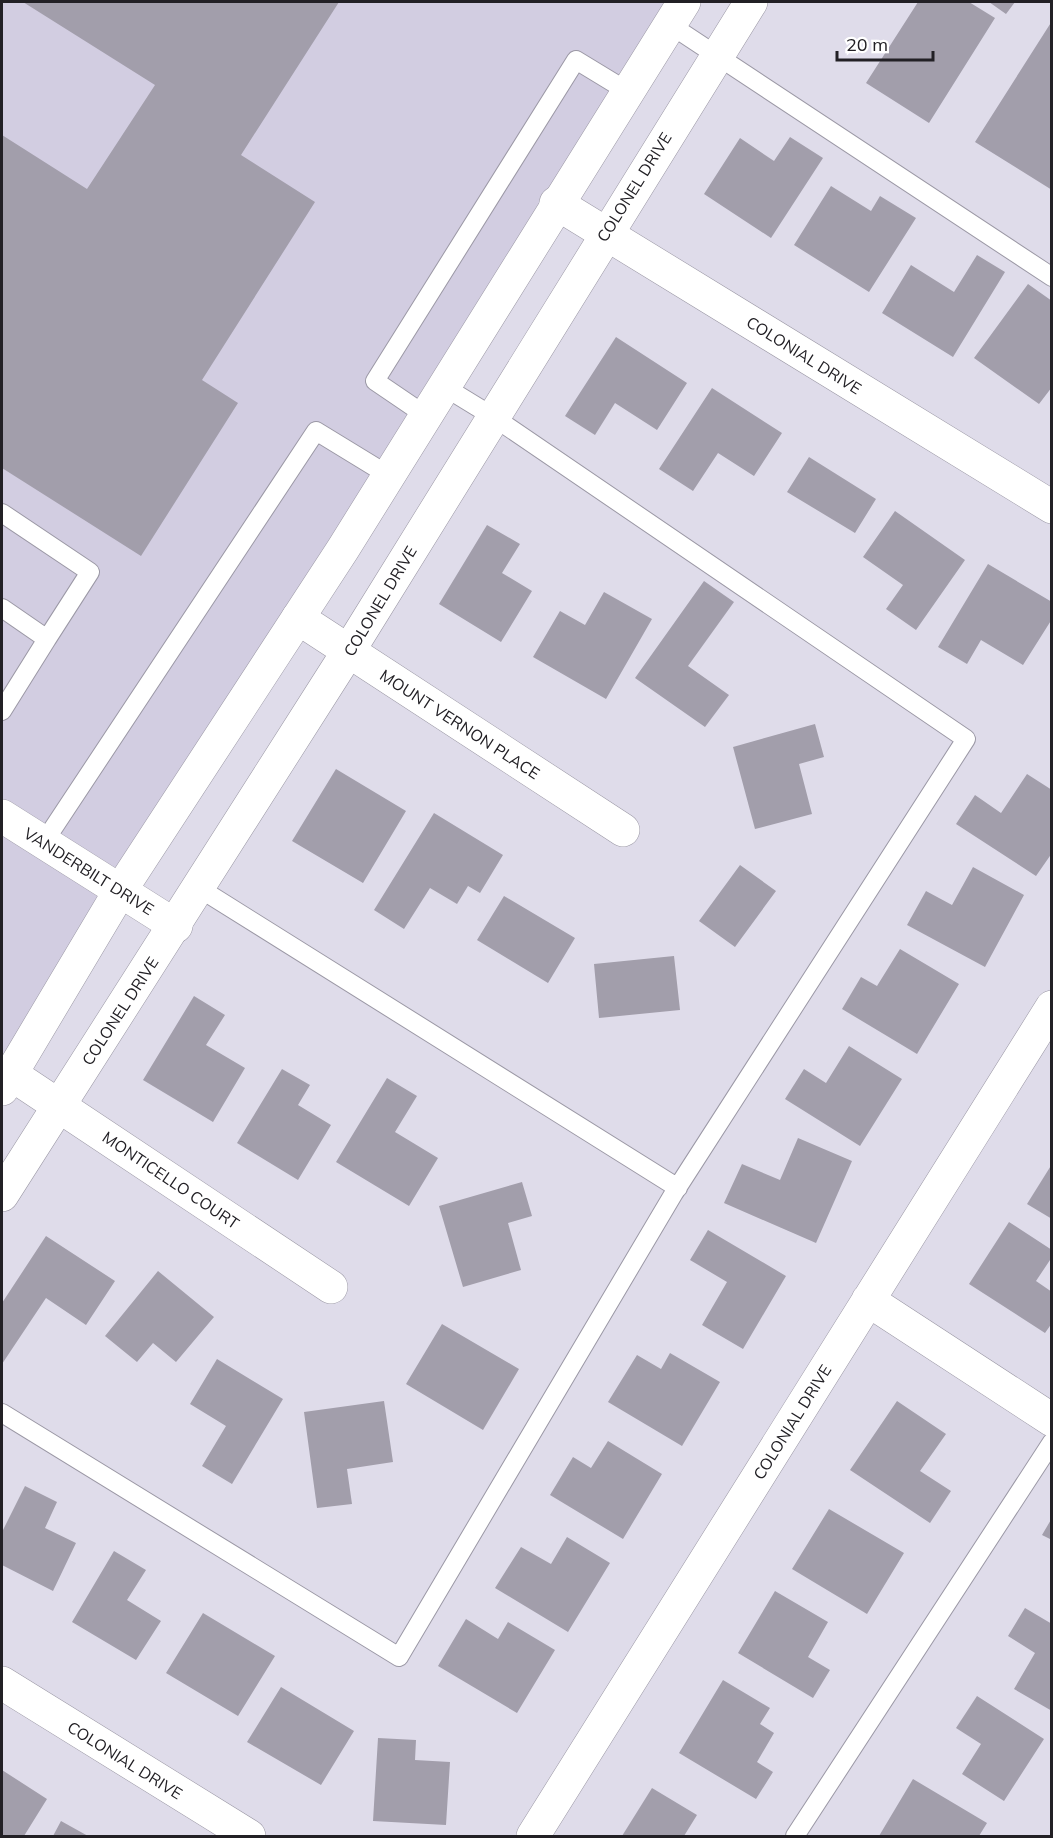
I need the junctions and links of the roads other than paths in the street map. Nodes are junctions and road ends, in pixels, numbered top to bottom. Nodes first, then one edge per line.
1 (751, 2) edge
2 (676, 13) edge
3 (717, 55) junction
4 (627, 91) junction
5 (556, 203) junction
6 (606, 233) junction
7 (1052, 277) edge
8 (443, 386) junction
9 (426, 415) junction
10 (492, 416) junction
11 (388, 476) junction
12 (1052, 507) edge
13 (2, 513) edge
14 (2, 608) edge
15 (298, 618) junction
16 (47, 639) junction
17 (348, 652) junction
18 (2, 711) edge
19 (2, 816) edge
20 (623, 830) dead end
21 (44, 842) junction
22 (199, 888) junction
23 (120, 891) junction
24 (176, 926) junction
25 (1052, 1007) edge
26 (6, 1082) edge
27 (59, 1105) junction
28 (678, 1188) junction
29 (2, 1196) edge
30 (331, 1287) dead end
31 (868, 1300) junction
32 (2, 1413) edge
33 (1052, 1420) edge
34 (1052, 1442) edge
35 (2, 1683) edge
36 (249, 1836) edge
37 (533, 1836) edge
38 (795, 1836) edge

1 - 3 street, COLONEL DRIVE
2 - 3 lane
2 - 4 street
3 - 6 street, COLONEL DRIVE
3 - 7 lane
4 - 5 street
4 - 9 lane
5 - 6 street, COLONIAL DRIVE
5 - 8 street
6 - 10 street, COLONEL DRIVE
6 - 12 street, COLONIAL DRIVE
8 - 9 street
8 - 10 lane
9 - 11 street
10 - 17 street, COLONEL DRIVE
10 - 28 lane
11 - 15 street
11 - 21 lane
13 - 16 lane
14 - 16 lane
15 - 17 street, MOUNT VERNON PLACE
15 - 23 street
16 - 18 lane
17 - 20 street, MOUNT VERNON PLACE
17 - 22 street, COLONEL DRIVE
19 - 21 street, VANDERBILT DRIVE
21 - 23 street, VANDERBILT DRIVE
22 - 24 street, COLONEL DRIVE
22 - 28 lane
23 - 24 street, VANDERBILT DRIVE
23 - 26 street
24 - 27 street, COLONEL DRIVE
25 - 31 street, COLONIAL DRIVE
26 - 27 street, MONTICELLO COURT
27 - 29 street, COLONEL DRIVE
27 - 30 street, MONTICELLO COURT
28 - 32 lane
31 - 33 street
31 - 37 street, COLONIAL DRIVE
34 - 38 lane
35 - 36 street, COLONIAL DRIVE

